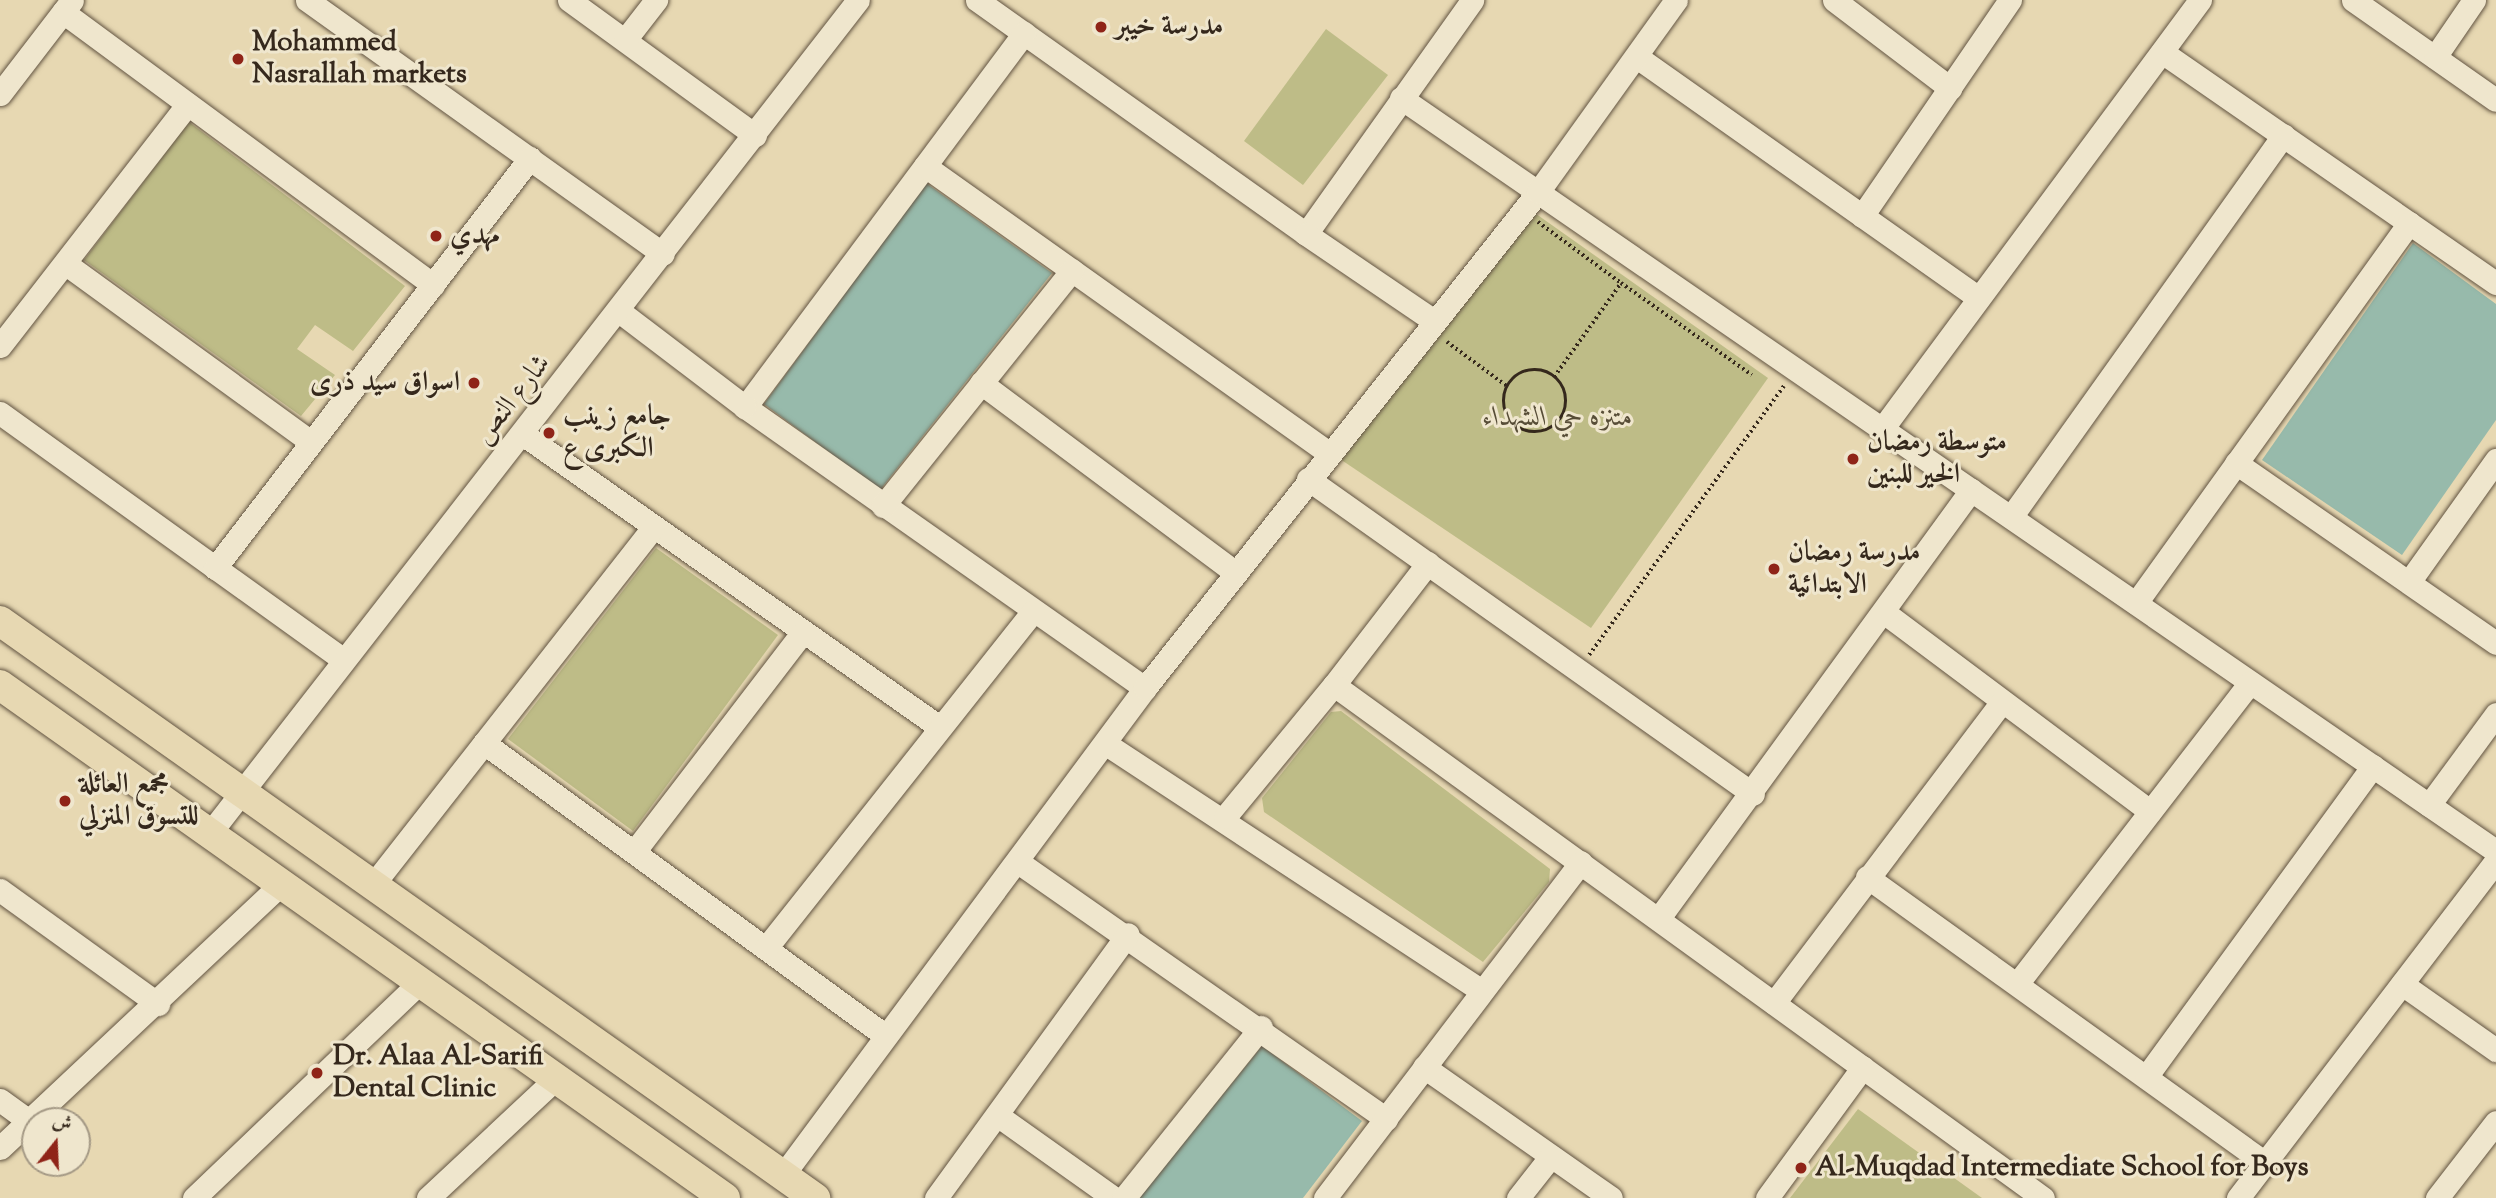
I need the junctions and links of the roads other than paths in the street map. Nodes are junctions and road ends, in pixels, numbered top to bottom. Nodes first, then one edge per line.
1 (307, 0) edge
2 (569, 0) edge
3 (656, 0) edge
4 (858, 0) edge
5 (977, 0) edge
6 (1472, 0) edge
7 (1676, 0) edge
8 (1834, 0) edge
9 (2010, 0) edge
10 (2200, 0) edge
11 (2353, 0) edge
12 (2473, 0) edge
13 (67, 6) edge
14 (1024, 33) junction
15 (625, 40) junction
16 (2162, 52) junction
17 (1637, 57) junction
18 (2435, 57) junction
19 (3, 86) edge
20 (1950, 88) junction
21 (1402, 98) junction
22 (2496, 100) edge
23 (188, 104) junction
24 (755, 135) junction
25 (2283, 135) junction
26 (530, 158) junction
27 (925, 166) junction
28 (1538, 192) junction
29 (1862, 216) junction
30 (2409, 223) junction
31 (1306, 234) junction
32 (663, 254) junction
33 (66, 264) junction
34 (1072, 270) junction
35 (2496, 283) edge
36 (433, 285) junction
37 (1979, 298) junction
38 (619, 312) junction
39 (1431, 325) junction
40 (0, 346) edge
41 (981, 383) junction
42 (745, 407) junction
43 (0, 413) edge
44 (1882, 429) junction
45 (524, 435) junction
46 (308, 440) junction
47 (1329, 453) junction
48 (2496, 460) edge
49 (2236, 463) junction
50 (1308, 480) junction
51 (1971, 490) junction
52 (883, 506) junction
53 (2011, 517) junction
54 (653, 528) junction
55 (1428, 563) junction
56 (215, 568) junction
57 (1236, 573) junction
58 (2409, 582) junction
59 (2136, 603) junction
60 (1032, 612) junction
61 (1885, 613) junction
62 (0, 621) edge
63 (801, 634) junction
64 (2496, 643) edge
65 (342, 659) junction
66 (2250, 681) junction
67 (0, 685) edge
68 (1334, 685) junction
69 (1145, 688) junction
70 (2001, 703) junction
71 (2496, 714) edge
72 (938, 726) junction
73 (484, 743) junction
74 (1106, 744) junction
75 (2374, 766) junction
76 (241, 792) junction
77 (1753, 794) junction
78 (2430, 805) junction
79 (2150, 811) junction
80 (1225, 817) junction
81 (210, 833) junction
82 (2496, 851) edge
83 (634, 852) junction
84 (2496, 861) edge
85 (1018, 862) junction
86 (1581, 862) junction
87 (1867, 877) junction
88 (280, 885) junction
89 (372, 886) junction
90 (0, 890) edge
91 (1659, 918) junction
92 (1128, 934) junction
93 (766, 948) junction
94 (418, 984) junction
95 (2017, 984) junction
96 (2402, 984) junction
97 (1482, 991) junction
98 (1774, 1003) junction
99 (158, 1004) junction
100 (1261, 1027) junction
101 (884, 1035) junction
102 (2496, 1050) edge
103 (1424, 1067) junction
104 (1863, 1067) junction
105 (2146, 1077) junction
106 (554, 1080) junction
107 (0, 1100) edge
108 (44, 1107) edge
109 (21, 1115) edge
110 (997, 1115) junction
111 (1386, 1119) junction
112 (2496, 1122) edge
113 (21, 1128) edge
114 (0, 1147) edge
115 (1551, 1156) junction
116 (2265, 1163) junction
117 (783, 1175) junction
118 (194, 1198) edge
119 (428, 1198) edge
120 (725, 1198) edge
121 (815, 1198) edge
122 (936, 1198) edge
123 (1114, 1198) edge
124 (1124, 1198) edge
125 (1325, 1198) edge
126 (1518, 1198) edge
127 (1611, 1198) edge
128 (1767, 1198) edge
129 (2043, 1198) edge
130 (2238, 1198) edge
131 (2437, 1198) edge

1 - 26 street
2 - 15 street
3 - 15 street
4 - 24 street, شارع النص
5 - 14 street
6 - 21 street
7 - 17 street
8 - 20 street
9 - 20 street
10 - 16 street
11 - 18 street
12 - 18 street
13 - 19 street
13 - 23 street
14 - 27 street
14 - 31 street
15 - 24 street
16 - 25 street
16 - 37 street
17 - 28 street
17 - 29 street
18 - 22 street
20 - 29 street
21 - 28 street
21 - 31 street
23 - 33 street
23 - 36 street
24 - 32 street, شارع النص
25 - 30 street
25 - 53 street
26 - 32 street
26 - 36 street
27 - 34 street
27 - 42 street
28 - 39 street
28 - 44 street
29 - 37 street
30 - 35 street
30 - 49 street
31 - 39 street
32 - 38 street, شارع النص
33 - 40 street
33 - 46 street
34 - 41 street
34 - 47 street
36 - 46 street
37 - 44 street
38 - 42 street
38 - 45 street, شارع النص
39 - 47 street
41 - 52 street
41 - 57 street
42 - 52 street
43 - 56 street
44 - 51 street
45 - 54 street
45 - 65 street, شارع النص
46 - 56 street
47 - 50 street
48 - 58 street
49 - 58 street
49 - 59 street
50 - 55 street
50 - 57 street
51 - 53 street
51 - 61 street
52 - 60 street
53 - 59 street
54 - 63 street
54 - 73 street
55 - 68 street
55 - 77 street
56 - 65 street
57 - 69 street
58 - 64 street
59 - 66 street
60 - 69 street
60 - 72 street
61 - 70 street
61 - 77 street
62 - 76 main road
63 - 72 street
63 - 83 street
65 - 76 street, شارع النص
66 - 75 street
66 - 79 street
67 - 81 main road
68 - 80 street
68 - 86 street
69 - 74 street
70 - 79 street
70 - 87 street
71 - 78 street
72 - 93 street
73 - 83 street
73 - 89 street
74 - 80 street
74 - 85 street
75 - 78 street
75 - 105 street
76 - 81 street, شارع النص
76 - 89 main road
77 - 91 street
78 - 82 street
79 - 95 street
80 - 97 street
81 - 88 main road
83 - 93 street
84 - 96 street
85 - 92 street
85 - 101 street
86 - 91 street
86 - 97 street
87 - 95 street
87 - 98 street
88 - 94 main road
88 - 99 street
89 - 117 main road
90 - 99 street
91 - 98 street
92 - 100 street
92 - 110 street
93 - 101 street
94 - 106 main road
94 - 118 street
95 - 105 street
96 - 102 street
96 - 116 street
97 - 103 street
98 - 104 street
99 - 108 street
100 - 111 street
100 - 124 street
101 - 117 street
103 - 111 street
103 - 115 street
104 - 128 street
104 - 129 street
105 - 116 street
106 - 119 street
106 - 120 main road
107 - 109 street
110 - 122 street
110 - 123 street
111 - 125 street
112 - 131 street
113 - 114 street
115 - 126 street
115 - 127 street
116 - 130 street
117 - 121 main road

